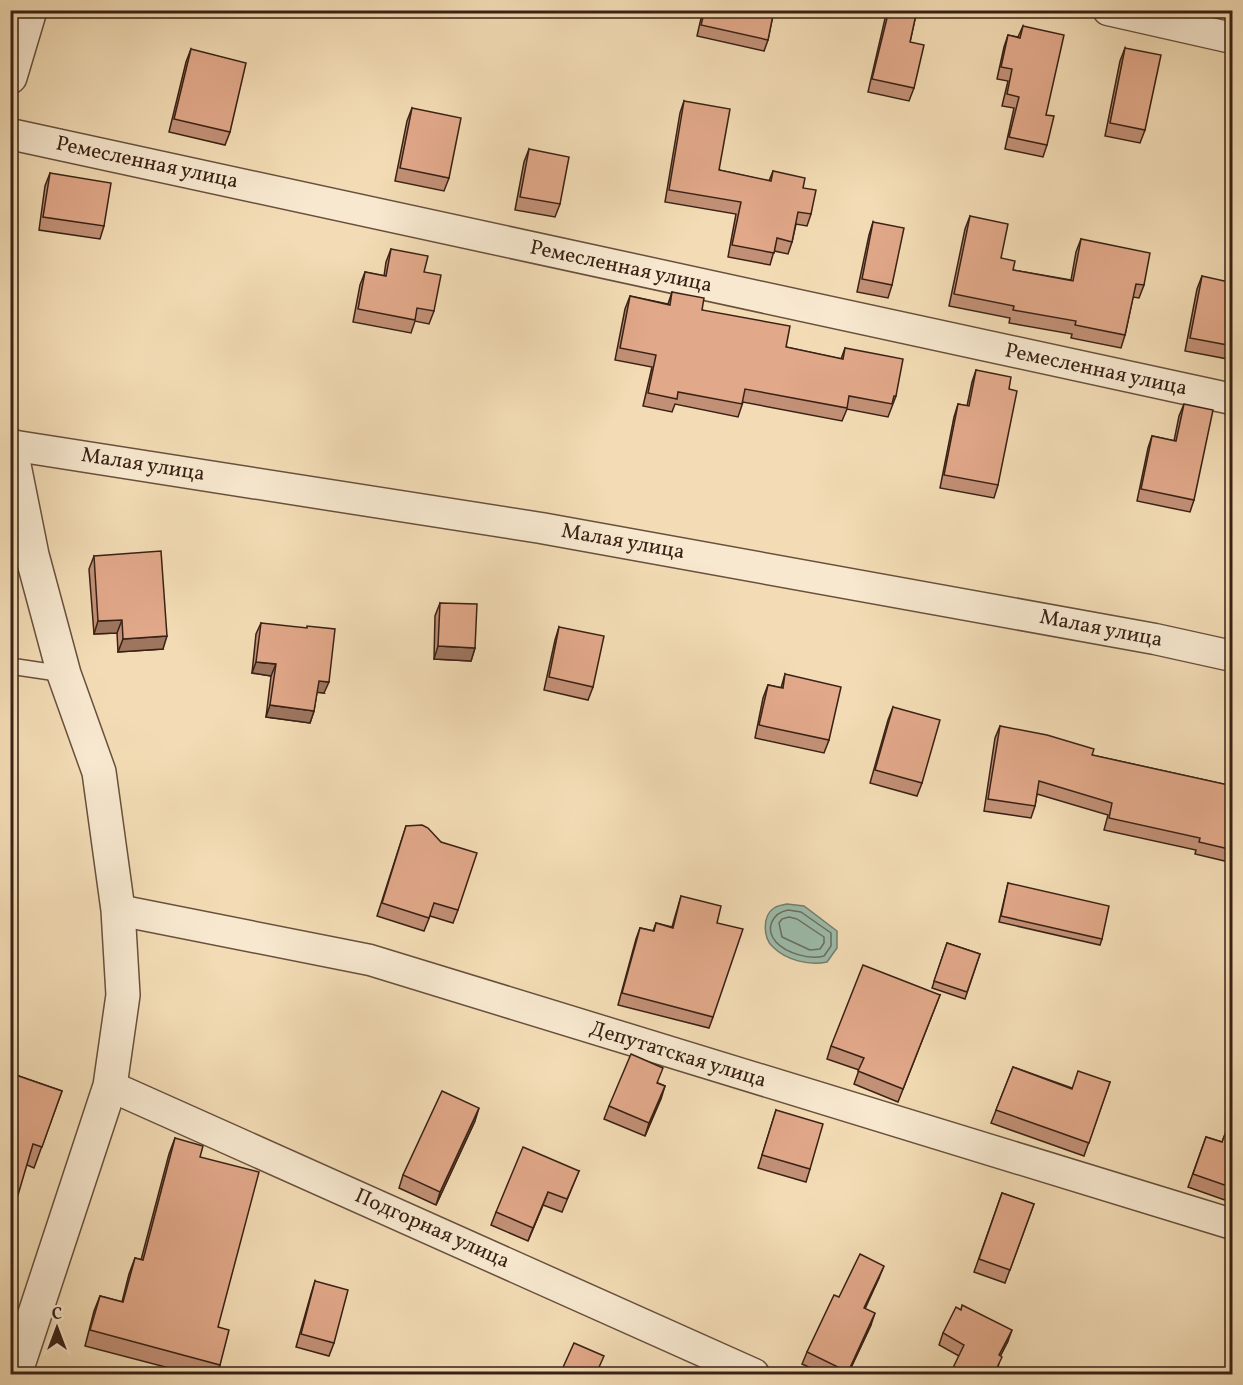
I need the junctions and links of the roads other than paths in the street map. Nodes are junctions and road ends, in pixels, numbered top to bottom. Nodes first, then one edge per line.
1 (30, 10) edge
2 (1108, 10) edge
3 (1233, 39) edge
4 (10, 76) edge
5 (10, 134) edge
6 (1233, 399) edge
7 (10, 445) edge
8 (1233, 656) edge
9 (10, 666) edge
10 (64, 674) junction
11 (118, 910) junction
12 (110, 1086) junction
13 (1233, 1224) edge
14 (15, 1374) edge
15 (754, 1374) edge

1 - 4 street
2 - 3 street
5 - 6 street, Ремесленная улица
7 - 8 street, Малая улица
7 - 10 street
9 - 10 lane
10 - 11 street
11 - 12 street
11 - 13 street, Депутатская улица
12 - 14 street
12 - 15 street, Подгорная улица

